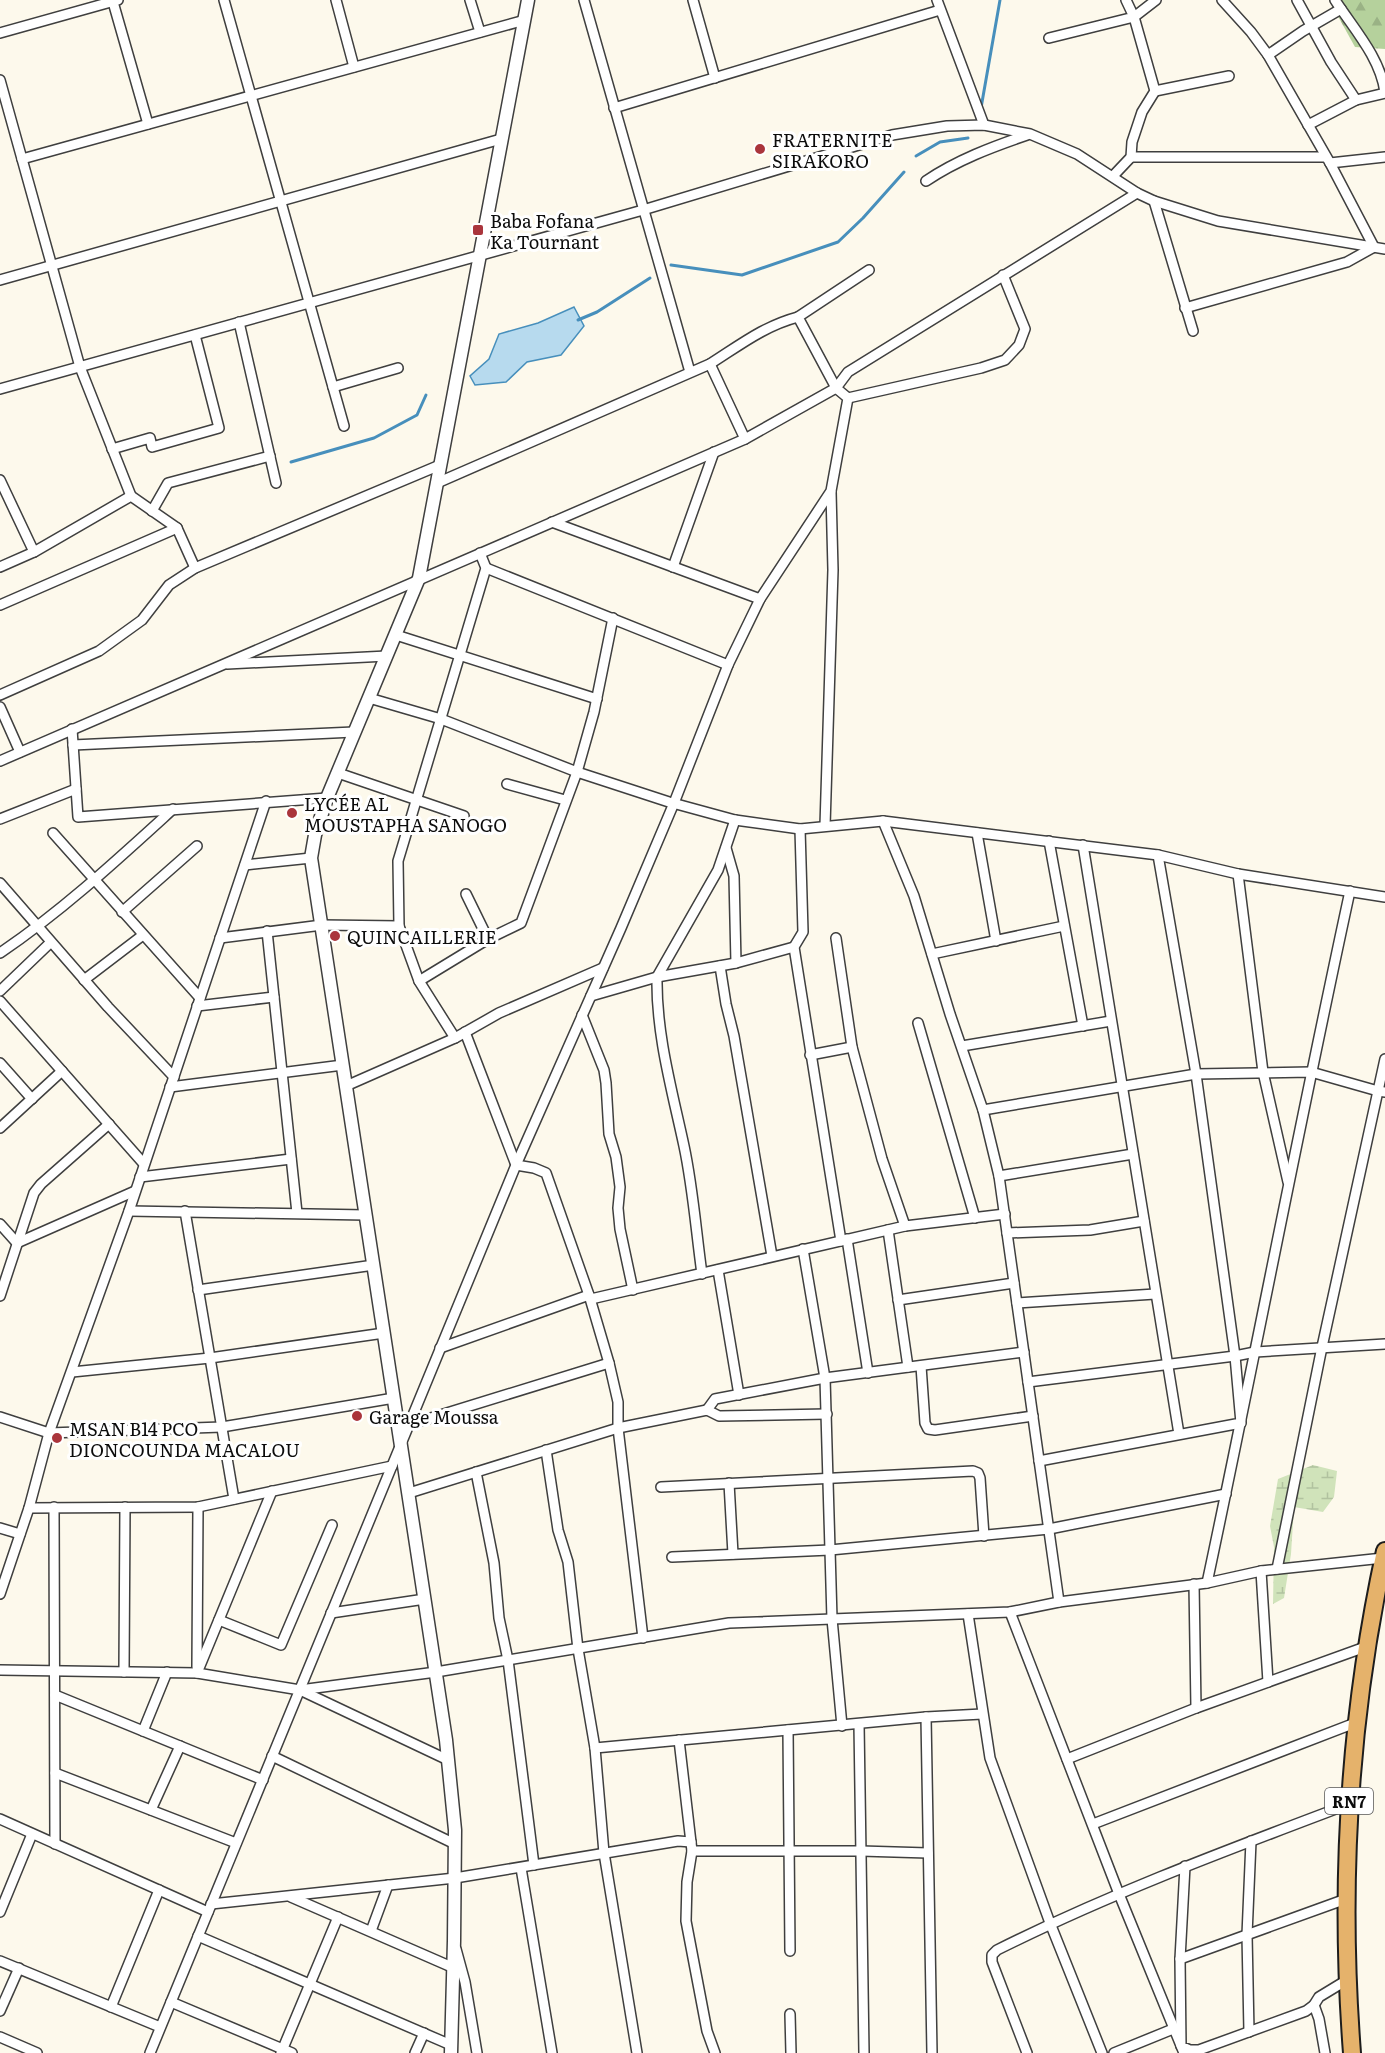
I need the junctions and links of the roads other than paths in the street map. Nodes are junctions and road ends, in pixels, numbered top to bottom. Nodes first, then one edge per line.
1 (224, 0) edge
2 (471, 0) edge
3 (528, 0) edge
4 (584, 0) edge
5 (693, 0) edge
6 (1126, 0) edge
7 (1156, 0) edge
8 (1222, 0) edge
9 (1297, 0) edge
10 (1335, 0) edge
11 (116, 1) edge
12 (338, 2) edge
13 (939, 5) edge
14 (1341, 9) junction
15 (1134, 17) junction
16 (525, 20) junction
17 (1311, 26) junction
18 (480, 32) junction
19 (0, 33) edge
20 (1049, 39) dead end
21 (1268, 55) junction
22 (354, 67) junction
23 (1229, 76) dead end
24 (715, 78) junction
25 (0, 80) edge
26 (1155, 91) junction
27 (1385, 92) edge
28 (251, 96) junction
29 (1356, 100) junction
30 (614, 108) junction
31 (148, 124) junction
32 (984, 125) junction
33 (1308, 125) junction
34 (1030, 134) junction
35 (501, 139) junction
36 (1131, 157) junction
37 (1385, 157) edge
38 (22, 159) junction
39 (1328, 160) junction
40 (1113, 176) junction
41 (926, 181) dead end
42 (1137, 193) junction
43 (1154, 201) junction
44 (281, 202) junction
45 (643, 210) junction
46 (1374, 247) junction
47 (1385, 249) edge
48 (480, 255) junction
49 (51, 266) junction
50 (869, 270) dead end
51 (1003, 276) junction
52 (0, 280) edge
53 (310, 303) junction
54 (1185, 308) junction
55 (798, 317) junction
56 (239, 322) junction
57 (1193, 332) dead end
58 (195, 335) junction
59 (710, 364) junction
60 (80, 367) junction
61 (398, 368) dead end
62 (690, 372) junction
63 (333, 387) junction
64 (836, 388) junction
65 (0, 389) edge
66 (849, 398) junction
67 (344, 426) dead end
68 (745, 439) junction
69 (112, 449) junction
70 (714, 452) junction
71 (270, 456) junction
72 (440, 465) junction
73 (0, 480) edge
74 (276, 483) dead end
75 (437, 483) junction
76 (831, 491) junction
77 (131, 496) junction
78 (152, 511) junction
79 (552, 522) junction
80 (177, 528) junction
81 (34, 552) junction
82 (480, 553) junction
83 (0, 567) edge
84 (673, 567) junction
85 (195, 568) junction
86 (486, 568) junction
87 (419, 578) junction
88 (760, 599) junction
89 (0, 605) edge
90 (613, 618) junction
91 (396, 635) junction
92 (460, 655) junction
93 (387, 656) junction
94 (221, 664) junction
95 (728, 665) junction
96 (0, 695) edge
97 (369, 698) junction
98 (597, 699) junction
99 (0, 707) edge
100 (441, 719) junction
101 (72, 729) junction
102 (354, 732) junction
103 (73, 745) junction
104 (20, 752) junction
105 (0, 761) edge
106 (577, 772) junction
107 (338, 773) junction
108 (507, 784) dead end
109 (76, 789) junction
110 (327, 798) junction
111 (416, 800) junction
112 (565, 800) junction
113 (266, 801) junction
114 (674, 802) junction
115 (173, 809) junction
116 (464, 816) dead end
117 (0, 819) edge
118 (735, 820) junction
119 (883, 822) junction
120 (825, 826) junction
121 (800, 829) junction
122 (53, 833) dead end
123 (977, 833) junction
124 (1049, 841) junction
125 (196, 846) dead end
126 (1083, 846) junction
127 (726, 848) junction
128 (1158, 855) junction
129 (311, 858) junction
130 (245, 865) junction
131 (1238, 874) junction
132 (94, 880) junction
133 (0, 883) edge
134 (1350, 891) junction
135 (466, 894) dead end
136 (1385, 897) edge
137 (122, 912) junction
138 (322, 925) junction
139 (399, 926) junction
140 (1064, 926) junction
141 (37, 928) junction
142 (267, 931) junction
143 (143, 935) junction
144 (220, 938) junction
145 (836, 938) dead end
146 (488, 939) junction
147 (996, 941) junction
148 (50, 942) junction
149 (795, 947) junction
150 (0, 953) edge
151 (932, 954) junction
152 (736, 963) junction
153 (720, 966) junction
154 (603, 968) junction
155 (657, 977) junction
156 (84, 980) junction
157 (419, 981) junction
158 (0, 991) edge
159 (591, 996) junction
160 (274, 997) junction
161 (0, 1001) edge
162 (199, 1002) junction
163 (582, 1016) junction
164 (1111, 1021) junction
165 (918, 1023) dead end
166 (1083, 1026) junction
167 (465, 1032) junction
168 (455, 1038) junction
169 (962, 1046) junction
170 (852, 1047) junction
171 (810, 1055) junction
172 (1385, 1059) edge
173 (0, 1063) edge
174 (343, 1065) junction
175 (62, 1071) junction
176 (282, 1072) junction
177 (1263, 1072) junction
178 (1311, 1072) junction
179 (1196, 1074) junction
180 (174, 1077) junction
181 (1122, 1085) junction
182 (346, 1086) junction
183 (170, 1087) junction
184 (1381, 1091) edge
185 (32, 1099) junction
186 (983, 1110) junction
187 (2, 1122) edge
188 (109, 1124) junction
189 (1133, 1154) junction
190 (291, 1159) junction
191 (144, 1164) junction
192 (516, 1165) junction
193 (999, 1176) junction
194 (140, 1177) junction
195 (1289, 1188) junction
196 (135, 1191) junction
197 (129, 1210) junction
198 (185, 1211) junction
199 (297, 1213) junction
200 (1005, 1214) junction
201 (366, 1215) junction
202 (975, 1218) junction
203 (1144, 1221) junction
204 (0, 1224) edge
205 (905, 1226) junction
206 (888, 1230) junction
207 (1007, 1233) junction
208 (844, 1240) junction
209 (17, 1243) junction
210 (803, 1250) junction
211 (772, 1256) junction
212 (374, 1264) junction
213 (718, 1270) junction
214 (702, 1274) junction
215 (1014, 1283) junction
216 (198, 1290) junction
217 (633, 1290) junction
218 (1155, 1294) junction
219 (0, 1296) edge
220 (590, 1297) junction
221 (898, 1300) junction
222 (1017, 1304) junction
223 (384, 1333) junction
224 (1385, 1344) edge
225 (1322, 1347) junction
226 (440, 1348) junction
227 (1024, 1352) junction
228 (1255, 1352) junction
229 (1235, 1356) junction
230 (210, 1358) junction
231 (609, 1363) junction
232 (1166, 1364) junction
233 (921, 1366) junction
234 (908, 1367) junction
235 (72, 1372) junction
236 (868, 1373) junction
237 (825, 1378) junction
238 (1028, 1382) junction
239 (739, 1395) junction
240 (394, 1398) junction
241 (707, 1410) junction
242 (826, 1414) junction
243 (1033, 1416) junction
244 (0, 1417) edge
245 (1241, 1423) junction
246 (408, 1425) junction
247 (222, 1427) junction
248 (618, 1428) junction
249 (49, 1433) junction
250 (1179, 1434) junction
251 (402, 1446) junction
252 (546, 1450) junction
253 (1039, 1461) junction
254 (392, 1466) junction
255 (476, 1472) junction
256 (828, 1479) junction
257 (729, 1483) junction
258 (661, 1486) dead end
259 (272, 1491) junction
260 (409, 1493) junction
261 (1226, 1494) junction
262 (234, 1499) junction
263 (125, 1507) junction
264 (198, 1507) junction
265 (29, 1508) junction
266 (54, 1508) junction
267 (332, 1525) dead end
268 (0, 1528) edge
269 (1049, 1529) junction
270 (20, 1534) junction
271 (984, 1536) junction
272 (830, 1550) junction
273 (733, 1554) junction
274 (1384, 1555) edge
275 (672, 1557) dead end
276 (1278, 1569) junction
277 (1261, 1571) junction
278 (1207, 1583) junction
279 (1194, 1584) junction
280 (0, 1594) edge
281 (425, 1599) junction
282 (1059, 1602) junction
283 (1010, 1612) junction
284 (331, 1613) junction
285 (968, 1614) junction
286 (832, 1619) junction
287 (219, 1620) junction
288 (643, 1638) junction
289 (1368, 1647) junction
290 (578, 1649) junction
291 (508, 1660) junction
292 (0, 1670) edge
293 (55, 1671) junction
294 (124, 1672) junction
295 (167, 1672) junction
296 (436, 1672) junction
297 (197, 1673) junction
298 (1268, 1682) junction
299 (300, 1690) junction
300 (55, 1695) junction
301 (1196, 1708) junction
302 (982, 1714) junction
303 (926, 1717) junction
304 (1356, 1723) junction
305 (859, 1724) junction
306 (842, 1726) junction
307 (788, 1730) junction
308 (143, 1731) junction
309 (679, 1740) junction
310 (180, 1746) junction
311 (595, 1748) junction
312 (272, 1756) junction
313 (1067, 1759) junction
314 (448, 1760) junction
315 (55, 1773) junction
316 (262, 1780) junction
317 (1349, 1804) junction
318 (151, 1810) junction
319 (0, 1819) edge
320 (1093, 1824) junction
321 (32, 1834) junction
322 (1251, 1841) junction
323 (236, 1843) junction
324 (55, 1844) junction
325 (455, 1844) junction
326 (692, 1846) junction
327 (788, 1851) junction
328 (861, 1851) junction
329 (604, 1852) junction
330 (928, 1853) junction
331 (534, 1865) junction
332 (1185, 1866) junction
333 (521, 1868) junction
334 (454, 1878) junction
335 (388, 1885) junction
336 (159, 1890) junction
337 (1119, 1894) junction
338 (289, 1896) junction
339 (1346, 1899) junction
340 (210, 1908) junction
341 (0, 1912) edge
342 (338, 1917) junction
343 (1050, 1923) junction
344 (371, 1930) junction
345 (1247, 1935) junction
346 (198, 1936) junction
347 (454, 1941) junction
348 (790, 1951) dead end
349 (1180, 1959) junction
350 (0, 1961) edge
351 (19, 1968) junction
352 (454, 1968) junction
353 (1347, 1980) junction
354 (310, 1984) junction
355 (171, 2002) junction
356 (1314, 2006) junction
357 (111, 2007) junction
358 (0, 2011) edge
359 (790, 2014) dead end
360 (160, 2027) junction
361 (1173, 2029) junction
362 (1249, 2032) junction
363 (424, 2033) junction
364 (0, 2037) edge
365 (451, 2049) edge
366 (1182, 2049) edge
367 (285, 2052) edge
368 (38, 2053) edge
369 (150, 2053) edge
370 (415, 2053) edge
371 (477, 2053) edge
372 (552, 2053) edge
373 (637, 2053) edge
374 (715, 2053) edge
375 (791, 2053) edge
376 (864, 2053) edge
377 (932, 2053) edge
378 (1027, 2053) edge
379 (1102, 2053) edge
380 (1114, 2053) edge
381 (1325, 2053) edge
382 (1352, 2053) edge

1 - 28 street
2 - 18 street
3 - 16 street
4 - 30 street
5 - 24 street
6 - 15 street
7 - 15 street
8 - 21 street
9 - 17 street
10 - 14 street
11 - 19 street
11 - 31 street
12 - 22 street
13 - 24 street
13 - 32 street
14 - 17 street
14 - 27 street
15 - 20 street
15 - 26 street
16 - 18 street
16 - 35 street
17 - 21 street
17 - 29 street
18 - 22 street
21 - 33 street
22 - 28 street
23 - 26 street
24 - 30 street
25 - 38 street
26 - 36 street
27 - 29 street
28 - 31 street
28 - 44 street
29 - 33 street
30 - 45 street
31 - 38 street
32 - 34 street
32 - 45 street
33 - 39 street
34 - 40 street
34 - 41 street
35 - 44 street
35 - 48 street
36 - 39 street
36 - 40 street
37 - 39 street
38 - 49 street
39 - 46 street
40 - 42 street
42 - 43 street
42 - 51 street
43 - 46 street
43 - 54 street
44 - 49 street
44 - 53 street
45 - 48 street
45 - 62 street
46 - 47 street
46 - 54 street
48 - 53 street
48 - 72 street
49 - 52 street
49 - 60 street
50 - 55 street
51 - 64 street
51 - 66 street
53 - 56 street
53 - 63 street
54 - 57 street
55 - 59 street
55 - 64 street
56 - 58 street
56 - 71 street
58 - 60 street
58 - 69 street
59 - 62 street
59 - 68 street
60 - 65 street
60 - 69 street
61 - 63 street
62 - 75 street
63 - 67 street
64 - 66 street
64 - 68 street
66 - 76 street
68 - 70 street
69 - 77 street
70 - 79 street
70 - 84 street
71 - 74 street
71 - 78 street
72 - 75 street
72 - 85 street
73 - 81 street
75 - 87 street
76 - 88 street
76 - 120 street
77 - 78 street
77 - 81 street
78 - 80 street
79 - 82 street
79 - 84 street
80 - 85 street
80 - 89 street
81 - 83 street
82 - 86 street
82 - 87 street
84 - 88 street
85 - 96 street
86 - 90 street
86 - 92 street
87 - 91 street
87 - 94 street
88 - 95 street
90 - 95 street
90 - 98 street
91 - 92 street
91 - 93 street
92 - 98 street
92 - 100 street
93 - 94 street
93 - 97 street
94 - 101 street
95 - 114 street
97 - 100 street
97 - 102 street
98 - 106 street
99 - 104 street
100 - 106 street
100 - 111 street
101 - 103 street
101 - 104 street
102 - 103 street
102 - 107 street
103 - 109 street
104 - 105 street
106 - 112 street
106 - 114 street
107 - 110 street
107 - 111 street
108 - 112 street
109 - 115 street
109 - 117 street
110 - 113 street
110 - 129 street
111 - 116 street
111 - 139 street
112 - 146 street
113 - 115 street
113 - 130 street
114 - 118 street
114 - 154 street
115 - 132 street
118 - 121 street
118 - 127 street
119 - 120 street
119 - 123 street
119 - 151 street
120 - 121 street
121 - 149 street
122 - 132 street
123 - 124 street
123 - 147 street
124 - 126 street
124 - 140 street
125 - 137 street
126 - 128 street
126 - 164 street
127 - 152 street
127 - 155 street
128 - 131 street
128 - 179 street
129 - 130 street
129 - 138 street
130 - 144 street
131 - 134 street
131 - 177 street
132 - 137 street
132 - 141 street
133 - 141 street
134 - 136 street
134 - 178 street
135 - 146 street
137 - 143 street
138 - 139 street
138 - 142 street
138 - 174 street
139 - 157 street
140 - 147 street
140 - 166 street
141 - 148 street
141 - 150 street
142 - 144 street
142 - 160 street
143 - 156 street
143 - 162 street
144 - 162 street
145 - 170 street
146 - 157 street
147 - 151 street
148 - 156 street
148 - 158 street
149 - 152 street
149 - 171 street
151 - 169 street
152 - 153 street
153 - 155 street
153 - 211 street
154 - 159 street
154 - 167 street
155 - 159 street
155 - 214 street
156 - 180 street
157 - 168 street
159 - 163 street
160 - 162 street
160 - 176 street
161 - 175 street
162 - 180 street
163 - 192 street
163 - 217 street
164 - 166 street
164 - 181 street
165 - 202 street
166 - 169 street
167 - 168 street
167 - 192 street
168 - 182 street
169 - 186 street
170 - 171 street
170 - 205 street
171 - 208 street
172 - 184 street
173 - 185 street
174 - 176 street
174 - 182 street
175 - 185 street
175 - 188 street
176 - 183 street
176 - 190 street
177 - 178 street
177 - 179 street
177 - 195 street
178 - 184 street
178 - 195 street
179 - 181 street
179 - 229 street
180 - 183 street
181 - 186 street
181 - 189 street
182 - 201 street
183 - 191 street
184 - 225 street
185 - 187 street
186 - 193 street
188 - 191 street
188 - 209 street
189 - 193 street
189 - 203 street
190 - 194 street
190 - 199 street
191 - 194 street
192 - 220 street
192 - 226 street
193 - 200 street
194 - 196 street
195 - 228 street
196 - 197 street
196 - 209 street
197 - 198 street
197 - 235 street
198 - 199 street
198 - 216 street
199 - 201 street
200 - 202 street
200 - 207 street
201 - 212 street
202 - 205 street
203 - 207 street
203 - 218 street
204 - 209 street
205 - 206 street
206 - 208 street
206 - 221 street
207 - 215 street
208 - 210 street
208 - 236 street
209 - 219 street
210 - 211 street
210 - 237 street
211 - 213 street
212 - 216 street
212 - 223 street
213 - 214 street
213 - 239 street
214 - 217 street
215 - 221 street
215 - 222 street
216 - 230 street
217 - 220 street
218 - 222 street
218 - 232 street
220 - 226 street
220 - 231 street
221 - 234 street
222 - 227 street
223 - 230 street
223 - 240 street
224 - 225 street
225 - 228 street
225 - 276 street
226 - 246 street
227 - 233 street
227 - 238 street
228 - 229 street
228 - 245 street
229 - 232 street
229 - 245 street
230 - 235 street
230 - 247 street
231 - 246 street
231 - 248 street
232 - 238 street
232 - 250 street
233 - 234 street
233 - 243 street
234 - 236 street
235 - 249 street
236 - 237 street
237 - 239 street
237 - 242 street
238 - 243 street
239 - 241 street
240 - 247 street
240 - 251 street
241 - 242 street
241 - 248 street
242 - 256 street
243 - 253 street
244 - 249 street
245 - 250 street
245 - 261 street
246 - 251 street
247 - 249 street
247 - 262 street
248 - 252 street
248 - 288 street
249 - 265 street
250 - 253 street
251 - 254 street
251 - 260 street
252 - 255 street
252 - 290 street
253 - 269 street
254 - 259 street
254 - 284 street
255 - 260 street
255 - 291 street
256 - 257 street
256 - 271 street
256 - 272 street
257 - 258 street
257 - 273 street
259 - 262 street
259 - 287 street
260 - 281 street
261 - 269 street
261 - 278 street
262 - 264 street
263 - 264 street
263 - 266 street
263 - 294 street
264 - 297 street
265 - 266 street
265 - 270 street
266 - 293 street
267 - 287 street
268 - 270 street
269 - 271 street
269 - 282 street
270 - 280 street
271 - 272 street
272 - 273 street
272 - 286 street
273 - 275 street
274 - 276 street
274 - 289 highway, RN7
276 - 277 street
277 - 278 street
277 - 298 street
278 - 279 street
279 - 282 street
279 - 301 street
281 - 284 street
281 - 296 street
282 - 283 street
283 - 285 street
283 - 313 street
284 - 299 street
285 - 286 street
285 - 302 street
286 - 288 street
286 - 306 street
287 - 297 street
288 - 290 street
289 - 298 street
289 - 304 highway, RN7
290 - 291 street
290 - 311 street
291 - 296 street
291 - 331 street
292 - 293 street
293 - 294 street
293 - 300 street
294 - 295 street
295 - 297 street
295 - 308 street
296 - 299 street
296 - 314 street
297 - 299 street
298 - 301 street
299 - 312 street
299 - 314 street
300 - 308 street
300 - 315 street
301 - 313 street
302 - 303 street
302 - 343 street
303 - 305 street
303 - 330 street
304 - 317 highway, RN7
304 - 320 street
305 - 306 street
305 - 328 street
306 - 307 street
307 - 309 street
307 - 327 street
308 - 310 street
309 - 311 street
309 - 326 street
310 - 316 street
310 - 318 street
311 - 329 street
312 - 316 street
312 - 325 street
313 - 320 street
314 - 325 street
315 - 318 street
315 - 324 street
316 - 323 street
317 - 322 street
317 - 339 highway, RN7
318 - 323 street
319 - 321 street
320 - 337 street
321 - 324 street
321 - 341 street
322 - 332 street
322 - 345 street
323 - 340 street
324 - 336 street
325 - 334 street
326 - 327 street
326 - 329 street
326 - 374 street
327 - 328 street
327 - 348 street
328 - 330 street
328 - 376 street
329 - 331 street
329 - 373 street
330 - 377 street
331 - 333 street
332 - 337 street
332 - 349 street
333 - 334 street
333 - 372 street
334 - 335 street
334 - 347 street
335 - 338 street
335 - 344 street
336 - 340 street
336 - 357 street
337 - 343 street
337 - 361 street
338 - 340 street
338 - 342 street
339 - 345 street
339 - 353 highway, RN7
340 - 346 street
342 - 344 street
342 - 354 street
343 - 378 street
343 - 379 street
344 - 352 street
345 - 349 street
345 - 362 street
346 - 354 street
346 - 355 street
347 - 352 street
347 - 371 street
349 - 366 street
350 - 351 street
351 - 357 street
351 - 358 street
352 - 365 street
353 - 356 street
353 - 382 highway, RN7
354 - 363 street
354 - 367 street
355 - 360 street
355 - 367 street
356 - 362 street
356 - 381 street
357 - 360 street
359 - 375 street
360 - 369 street
361 - 366 street
361 - 380 street
362 - 366 street
363 - 365 street
363 - 370 street
364 - 368 street

